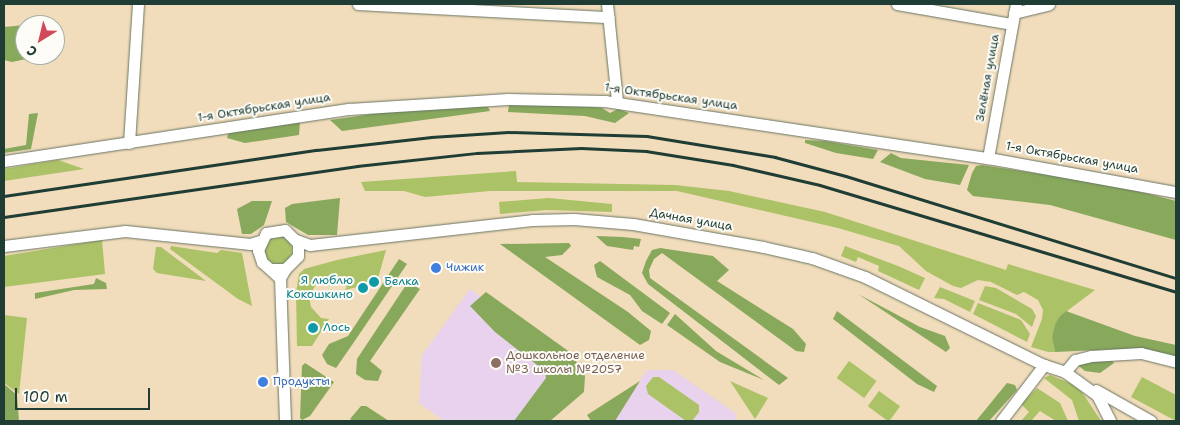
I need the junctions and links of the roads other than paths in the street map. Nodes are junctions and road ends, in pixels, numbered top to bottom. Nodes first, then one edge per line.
1 (138, 4) edge
2 (358, 4) edge
3 (607, 4) edge
4 (897, 4) edge
5 (1049, 4) edge
6 (1014, 13) edge
7 (609, 17) junction
8 (617, 101) junction
9 (130, 143) junction
10 (988, 158) junction
11 (4, 161) edge
12 (1176, 192) edge
13 (296, 240) junction
14 (310, 245) junction
15 (4, 246) edge
16 (256, 246) junction
17 (298, 254) junction
18 (279, 272) junction
19 (1176, 362) edge
20 (1044, 365) junction
21 (1065, 372) junction
22 (285, 421) edge
23 (1001, 421) edge
24 (1110, 421) edge
25 (1152, 421) edge

1 - 9 street
2 - 7 street
3 - 7 street
4 - 6 street
5 - 6 street
6 - 10 street, Зелёная улица
7 - 8 street
8 - 9 street, 1-я Октябрьская улица
8 - 10 street, 1-я Октябрьская улица
9 - 11 street, 1-я Октябрьская улица
10 - 12 street, 1-я Октябрьская улица
13 - 14 street, Дачная улица
13 - 16 street
13 - 17 street
14 - 17 street
14 - 20 street, Дачная улица
15 - 16 street
16 - 18 street
17 - 18 street
18 - 22 street
19 - 21 street
20 - 21 street, Дачная улица
20 - 23 street
21 - 24 street, Дачная улица
21 - 25 street

